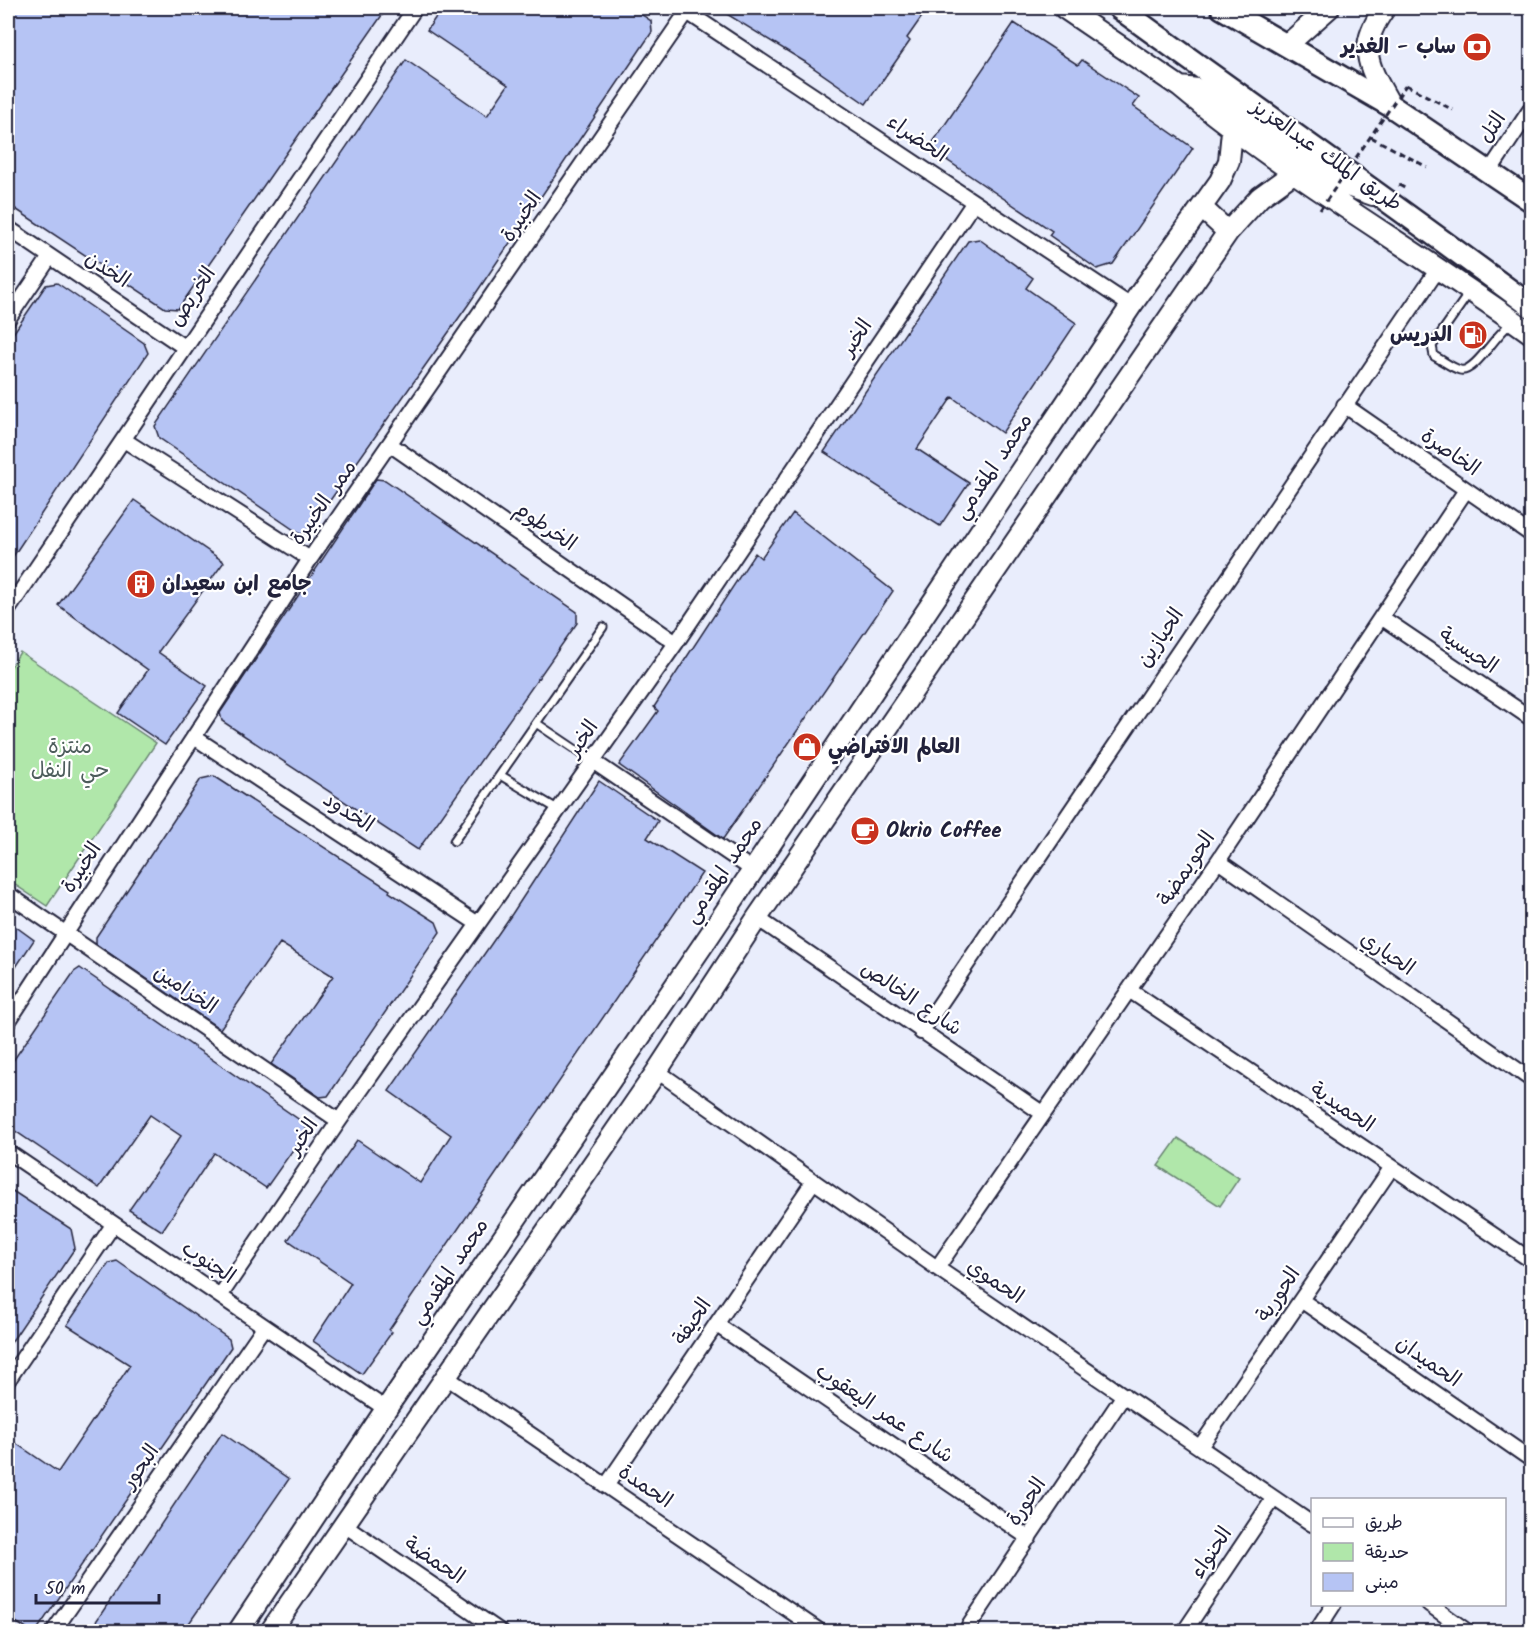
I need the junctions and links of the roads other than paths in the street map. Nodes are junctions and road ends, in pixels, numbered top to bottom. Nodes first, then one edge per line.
1 (415, 8) edge
2 (1064, 8) edge
3 (1119, 8) edge
4 (1329, 8) edge
5 (1385, 8) edge
6 (684, 10) edge
7 (1230, 10) edge
8 (1287, 45) junction
9 (1180, 87) junction
10 (1391, 106) junction
11 (1532, 107) edge
12 (1232, 131) junction
13 (1490, 172) junction
14 (1292, 174) junction
15 (1532, 201) edge
16 (974, 202) junction
17 (1395, 204) junction
18 (1202, 208) junction
19 (8, 228) edge
20 (1228, 232) junction
21 (50, 257) junction
22 (1438, 269) junction
23 (1471, 291) junction
24 (1131, 306) junction
25 (1532, 307) edge
26 (8, 319) edge
27 (1514, 321) junction
28 (1532, 334) edge
29 (184, 347) junction
30 (1344, 405) junction
31 (124, 440) junction
32 (391, 445) junction
33 (1466, 490) junction
34 (1532, 535) edge
35 (310, 559) junction
36 (8, 610) edge
37 (1381, 617) junction
38 (603, 627) dead end
39 (676, 643) junction
40 (1532, 719) edge
41 (536, 723) junction
42 (194, 737) junction
43 (594, 762) junction
44 (500, 775) junction
45 (559, 810) junction
46 (454, 841) dead end
47 (1218, 861) junction
48 (753, 870) junction
49 (8, 894) edge
50 (757, 918) junction
51 (478, 924) junction
52 (64, 933) junction
53 (709, 936) junction
54 (734, 953) junction
55 (1129, 990) junction
56 (8, 1022) edge
57 (921, 1032) junction
58 (657, 1071) junction
59 (1530, 1076) edge
60 (1042, 1113) junction
61 (339, 1121) junction
62 (8, 1152) edge
63 (1392, 1167) junction
64 (813, 1182) junction
65 (113, 1225) junction
66 (1532, 1261) edge
67 (937, 1268) junction
68 (220, 1296) junction
69 (1301, 1300) junction
70 (717, 1325) junction
71 (264, 1327) junction
72 (446, 1377) junction
73 (8, 1380) edge
74 (1124, 1395) junction
75 (386, 1409) junction
76 (1200, 1447) junction
77 (1532, 1460) edge
78 (606, 1486) junction
79 (1274, 1498) junction
80 (1311, 1523) edge
81 (343, 1524) junction
82 (1029, 1538) junction
83 (1333, 1606) edge
84 (1430, 1606) edge
85 (254, 1608) junction
86 (273, 1627) edge
87 (53, 1632) edge
88 (237, 1632) edge
89 (501, 1632) edge
90 (821, 1632) edge
91 (965, 1632) edge
92 (1184, 1632) edge
93 (1316, 1632) edge
94 (1468, 1632) edge

1 - 29 street, الخريص
2 - 9 street
3 - 17 main road, طريق الملك عبدالعزيز
4 - 8 street
5 - 10 street
6 - 16 street, الخضراء
6 - 32 street, الخبيرة
7 - 8 main road
8 - 10 main road
9 - 12 street
9 - 17 street
10 - 13 main road
11 - 13 street, التل
12 - 14 street
12 - 18 street, محمد المقدمي
13 - 15 main road
14 - 20 street
14 - 22 street
16 - 24 street, الخضراء
16 - 39 street, الخبر
17 - 25 main road, طريق الملك عبدالعزيز
18 - 20 street
18 - 24 street, محمد المقدمي
19 - 21 street, الخذن
20 - 50 street
21 - 26 street
21 - 29 street, الخذن
22 - 23 street
22 - 30 street, الحيازين
23 - 27 street
23 - 27 lane
24 - 48 street, محمد المقدمي
27 - 28 street
29 - 31 street, الخريص
30 - 33 street, الخاصرة
30 - 57 street, الحيازين
31 - 35 street
31 - 36 street, الخريص
32 - 35 street, ممر الخبيرة
32 - 39 street, الخرطوم
33 - 34 street, الخاصرة
33 - 37 street, الحويمضة
35 - 42 street, ممر الخبيرة
37 - 40 street, الحيسية
37 - 47 street, الحويمضة
38 - 41 lane
39 - 43 street, الخبر
41 - 43 lane
41 - 44 lane
42 - 51 street, الخدود
42 - 52 street, الخبيرة
43 - 45 street, الخبر
43 - 48 street
44 - 45 lane
44 - 46 lane
45 - 51 street, الخبر
47 - 55 street, الحويمضة
47 - 59 street, الحياري
48 - 53 street, محمد المقدمي
49 - 52 street, الخزامين
50 - 54 street
50 - 57 street, شارع الخالص
51 - 61 street, الخبر
52 - 56 street, الخبيرة
52 - 61 street, الخزامين
53 - 54 street
53 - 75 street, محمد المقدمي
54 - 58 street
55 - 60 street, الحويمضة
55 - 63 street, الحميدية
57 - 60 street, شارع الخالص
58 - 64 street, الحموي
58 - 72 street
60 - 67 street, الحويمضة
61 - 68 street, الخبر
62 - 65 street, الجنوب
63 - 66 street, الحميدية
63 - 69 street, الحورية
64 - 67 street, الحموي
64 - 70 street, الحيفة
65 - 68 street, الجنوب
65 - 73 street
67 - 74 street, الحموي
68 - 71 street, الجنوب
69 - 76 street, الحورية
69 - 77 street, الحميدان
70 - 78 street, الحيفة
70 - 82 street, شارع عمر اليعقوب
71 - 75 street, الجنوب
71 - 87 street, البحور
72 - 78 street, الحمدة
72 - 81 street
74 - 76 street, الحموي
74 - 82 street, الحورة
75 - 85 street, محمد المقدمي
76 - 79 street, الحموي
78 - 90 street, الحمدة
79 - 80 street, الحموي
79 - 92 street, الحنواء
81 - 86 street
81 - 89 street, الحمضة
82 - 91 street, الحورة
83 - 93 street
84 - 94 street
85 - 86 street
85 - 88 street, محمد المقدمي

